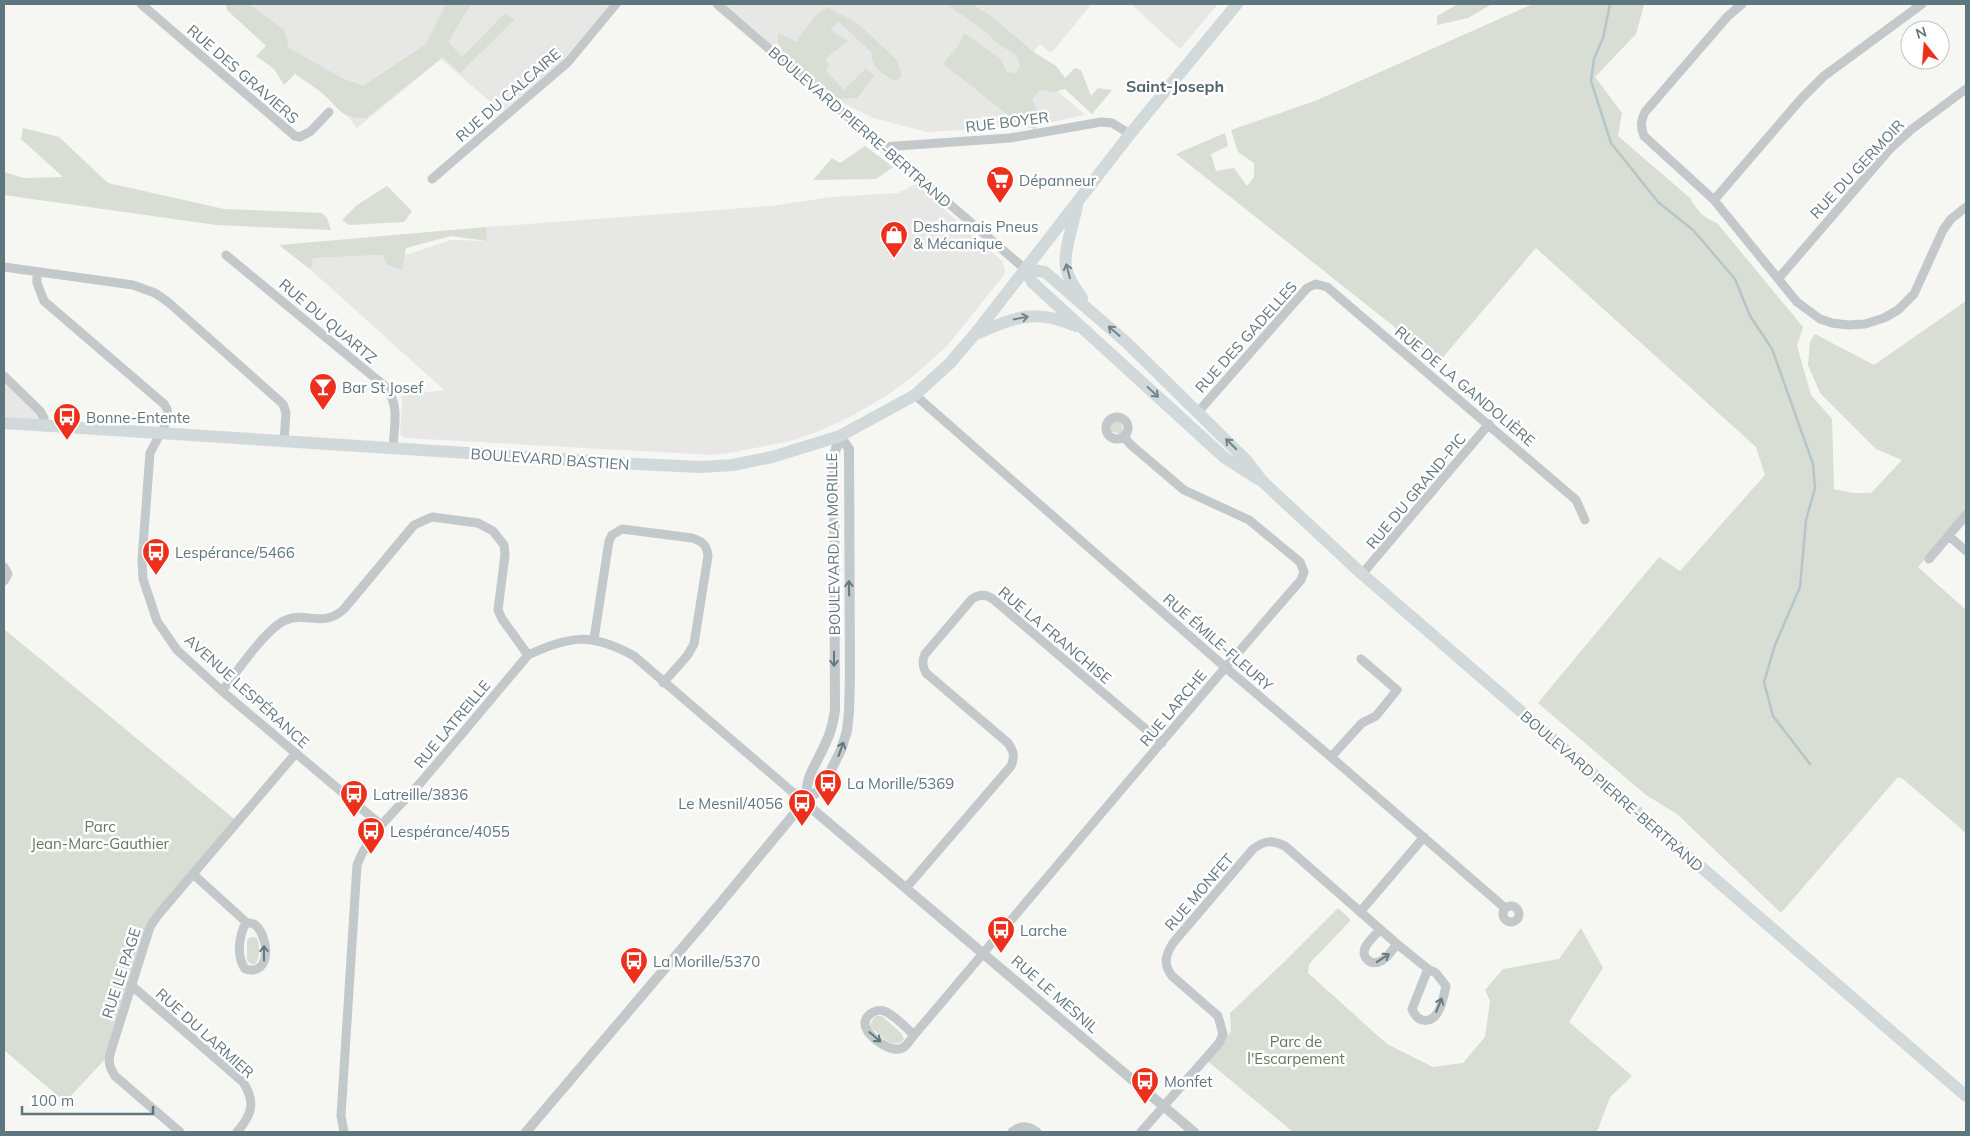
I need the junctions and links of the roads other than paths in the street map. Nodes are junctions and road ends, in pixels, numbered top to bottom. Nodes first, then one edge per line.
1 (140, 4) edge
2 (616, 4) edge
3 (717, 4) edge
4 (1237, 4) edge
5 (1742, 4) edge
6 (1922, 4) edge
7 (1966, 89) edge
8 (329, 112) dead end
9 (1130, 134) junction
10 (883, 147) junction
11 (432, 179) dead end
12 (1714, 200) junction
13 (1078, 201) junction
14 (1966, 207) edge
15 (226, 255) dead end
16 (4, 267) edge
17 (1025, 269) junction
18 (37, 272) junction
19 (1778, 279) junction
20 (1316, 284) joint
21 (1092, 313) junction
22 (1088, 332) junction
23 (975, 334) junction
24 (4, 376) edge
25 (916, 394) junction
26 (1198, 412) junction
27 (4, 423) edge
28 (1489, 424) junction
29 (43, 425) junction
30 (162, 433) junction
31 (840, 436) junction
32 (1124, 437) dead end
33 (284, 440) junction
34 (393, 448) junction
35 (1262, 481) junction
36 (1966, 515) edge
37 (1585, 520) dead end
38 (1949, 536) junction
39 (1966, 551) edge
40 (1929, 558) dead end
41 (1362, 574) junction
42 (594, 639) junction
43 (528, 655) junction
44 (1361, 659) dead end
45 (1225, 667) junction
46 (663, 683) junction
47 (222, 691) junction
48 (1162, 743) junction
49 (296, 753) junction
50 (1331, 757) junction
51 (804, 802) junction
52 (381, 824) junction
53 (1424, 837) junction
54 (193, 874) junction
55 (906, 888) junction
56 (1505, 908) dead end
57 (1360, 912) junction
58 (246, 922) junction
59 (1380, 930) junction
60 (1397, 944) junction
61 (984, 953) junction
62 (1428, 969) junction
63 (131, 985) junction
64 (914, 1035) junction
65 (1966, 1096) edge
66 (1163, 1106) junction
67 (180, 1132) edge
68 (238, 1132) edge
69 (344, 1132) edge
70 (526, 1132) edge
71 (1012, 1132) edge
72 (1037, 1132) edge
73 (1141, 1132) edge
74 (1194, 1132) edge

1 - 8 street, RUE DES GRAVIERS
2 - 11 street, RUE DU CALCAIRE
3 - 10 street, BOULEVARD PIERRE-BERTRAND
4 - 9 main road, BOULEVARD BASTIEN
5 - 12 street
6 - 12 street
7 - 19 street, RUE DU GERMOIR
9 - 10 street, RUE BOYER
9 - 13 main road, BOULEVARD BASTIEN
10 - 17 street, BOULEVARD PIERRE-BERTRAND
12 - 19 street
13 - 17 main road, BOULEVARD BASTIEN
21 -> 13 main road
14 - 19 street
15 - 34 street, RUE DU QUARTZ
16 - 18 street
17 - 21 main road, BOULEVARD PIERRE-BERTRAND
17 - 22 main road, BOULEVARD PIERRE-BERTRAND
17 - 23 main road, BOULEVARD BASTIEN
18 - 30 street, AVENUE LESPÉRANCE
18 - 33 street
20 - 26 street, RUE DES GADELLES
20 - 28 street, RUE DE LA GANDOLIÈRE
26 -> 21 main road, BOULEVARD PIERRE-BERTRAND
23 -> 22 main road
22 -> 35 main road, BOULEVARD PIERRE-BERTRAND
23 - 25 main road, BOULEVARD BASTIEN
24 - 29 street
25 - 31 main road, BOULEVARD BASTIEN
25 - 45 street, RUE ÉMILE-FLEURY
35 -> 26 main road, BOULEVARD PIERRE-BERTRAND
27 - 29 main road, BOULEVARD BASTIEN
28 - 37 street, RUE DE LA GANDOLIÈRE
28 - 41 street, RUE DU GRAND-PIC
29 - 30 main road, BOULEVARD BASTIEN
30 - 33 main road, BOULEVARD BASTIEN
30 - 47 street, AVENUE LESPÉRANCE
31 - 34 main road, BOULEVARD BASTIEN
31 -> 51 street, BOULEVARD LA MORILLE
51 -> 31 street, BOULEVARD LA MORILLE
32 - 45 street, RUE LARCHE
33 - 34 main road, BOULEVARD BASTIEN
35 - 41 main road, BOULEVARD PIERRE-BERTRAND
36 - 38 street
38 - 39 street
38 - 40 street
41 - 65 main road, BOULEVARD PIERRE-BERTRAND
42 - 43 street, RUE LATREILLE
42 - 46 street, RUE LATREILLE
42 - 46 street
43 - 47 street
43 - 52 street, RUE LATREILLE
44 - 50 street
45 - 48 street, RUE LARCHE
45 - 50 street, RUE ÉMILE-FLEURY
46 - 51 street, RUE LATREILLE
47 - 49 street, AVENUE LESPÉRANCE
48 - 55 street, RUE LA FRANCHISE
48 - 61 street, RUE LARCHE
49 - 52 street, AVENUE LESPÉRANCE
49 - 54 street, RUE LE PAGE
50 - 53 street, RUE ÉMILE-FLEURY
51 - 55 street, RUE LE MESNIL
51 - 70 street, BOULEVARD LA MORILLE
52 - 69 street, RUE LATREILLE
53 - 56 street, RUE ÉMILE-FLEURY
53 - 57 street
54 - 58 street
54 - 63 street, RUE LE PAGE
55 - 61 street, RUE LE MESNIL
57 - 59 street
57 - 66 street, RUE MONFET
58 -> 58 street
59 - 60 street
59 -> 60 street
60 - 62 street
61 - 64 street, RUE LARCHE
61 - 66 street, RUE LE MESNIL
62 -> 62 street
63 - 67 street, RUE LE PAGE
63 - 68 street, RUE DU LARMIER
64 -> 64 street, RUE LARCHE
66 - 73 street, RUE MONFET
66 - 74 street, RUE LE MESNIL
71 - 72 street

